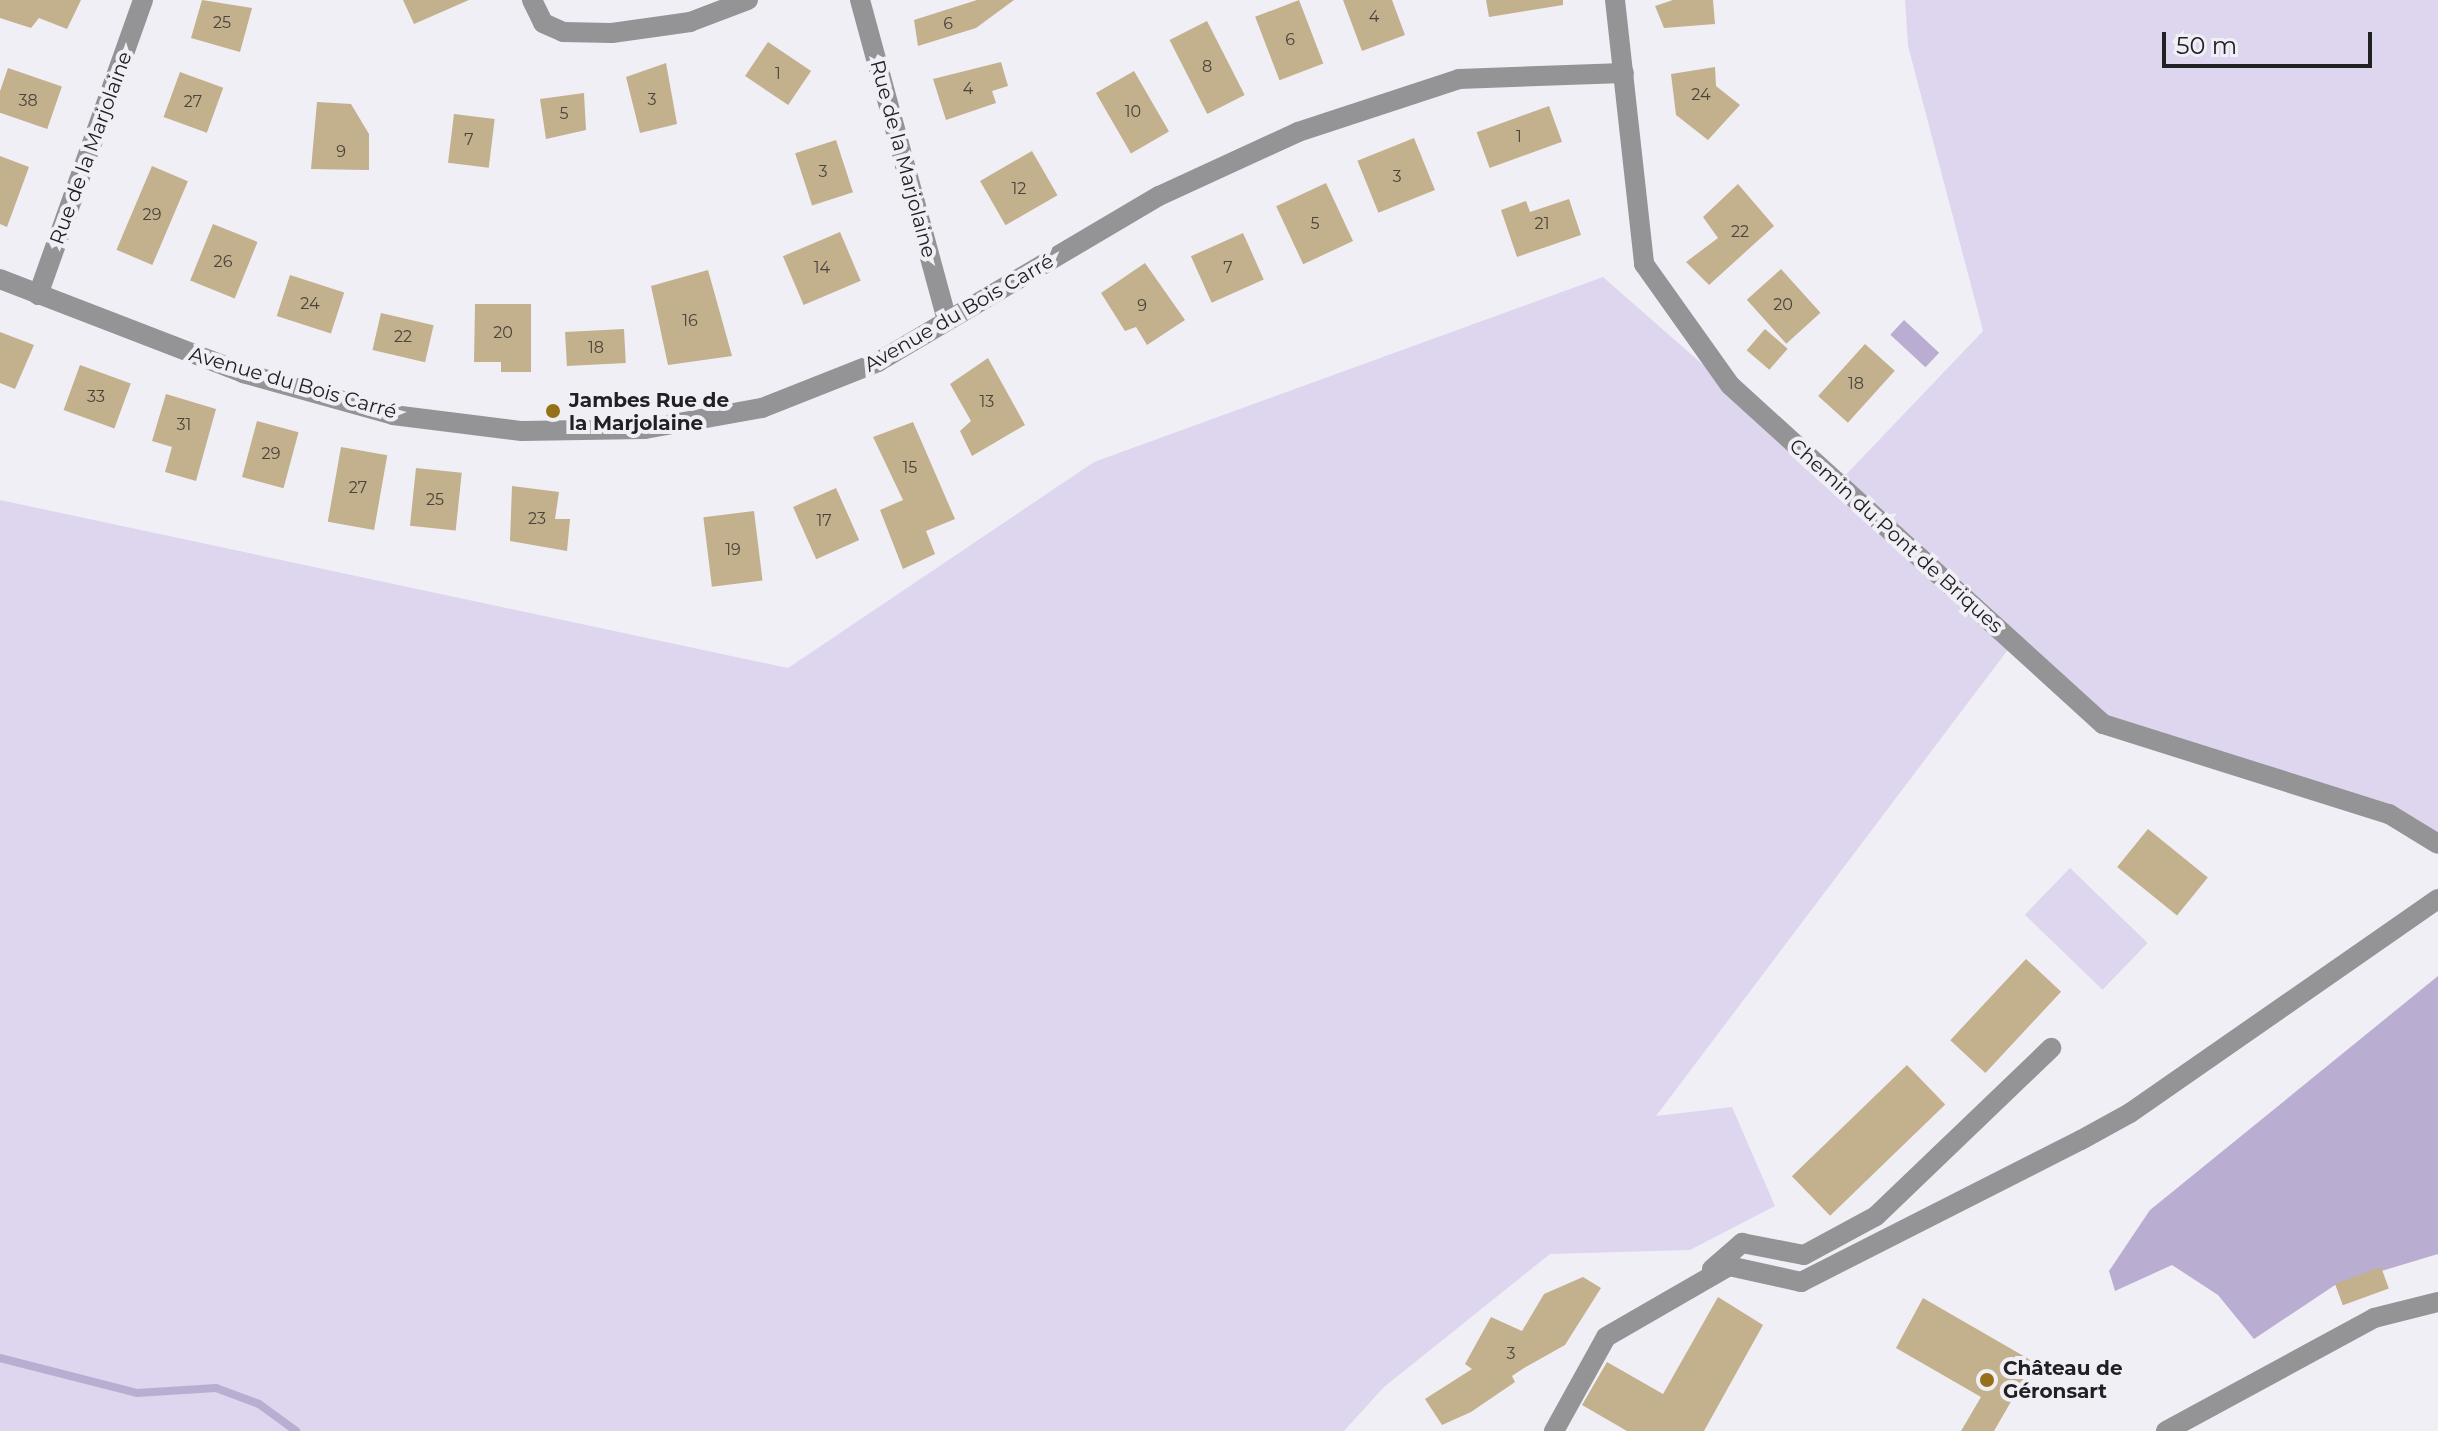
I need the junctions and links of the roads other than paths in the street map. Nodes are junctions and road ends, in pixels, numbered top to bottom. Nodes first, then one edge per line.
1 (143, 0) edge
2 (532, 0) edge
3 (748, 0) edge
4 (860, 0) edge
5 (1615, 0) edge
6 (1624, 73) junction
7 (0, 279) edge
8 (38, 295) junction
9 (946, 317) junction
10 (2438, 844) edge
11 (2438, 899) edge
12 (2051, 1048) dead end
13 (1708, 1277) junction
14 (2438, 1302) edge
15 (1554, 1431) edge
16 (2166, 1431) edge

1 - 8 street, Rue de la Marjolaine
2 - 3 street
4 - 9 street, Rue de la Marjolaine
5 - 6 street, Chemin du Pont de Briques
6 - 9 street, Avenue du Bois Carré
6 - 10 street, Chemin du Pont de Briques
7 - 8 street, Avenue du Bois Carré
8 - 9 street, Avenue du Bois Carré
11 - 13 street
12 - 13 street
13 - 15 street
14 - 16 street

